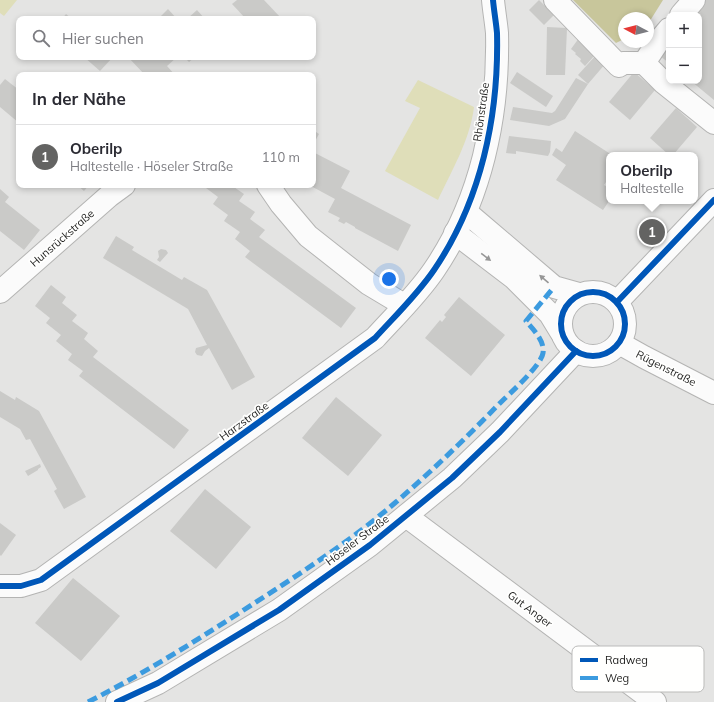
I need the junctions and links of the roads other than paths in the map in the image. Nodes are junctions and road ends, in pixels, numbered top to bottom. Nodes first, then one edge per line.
1 (493, 0) edge
2 (555, 0) edge
3 (694, 0) edge
4 (684, 12) edge
5 (666, 33) edge
6 (644, 63) junction
7 (714, 123) edge
8 (120, 188) edge
9 (270, 188) edge
10 (714, 200) edge
11 (461, 223) junction
12 (0, 292) edge
13 (579, 294) junction
14 (617, 302) junction
15 (404, 305) junction
16 (561, 332) junction
17 (619, 343) junction
18 (576, 351) junction
19 (714, 393) edge
20 (406, 516) junction
21 (0, 586) edge
22 (580, 646) edge
23 (642, 692) edge
24 (118, 702) edge
25 (655, 702) edge

1 - 11 street, Rhönstraße
2 - 6 street
3 - 4 street
5 - 6 street
6 - 7 street
8 - 12 street, Hunsrückstraße
9 - 15 street
10 - 14 street
13 -> 11 street
11 - 15 street, Harzstraße
11 -> 16 street
13 - 14 street
13 - 16 street
14 - 17 street
15 - 21 street, Harzstraße
16 - 18 street
17 - 18 street
17 - 19 street, Rügenstraße
18 - 20 street, Höseler Straße
20 - 22 street, Gut Anger
20 - 24 street, Höseler Straße
23 - 25 street, Gut Anger

